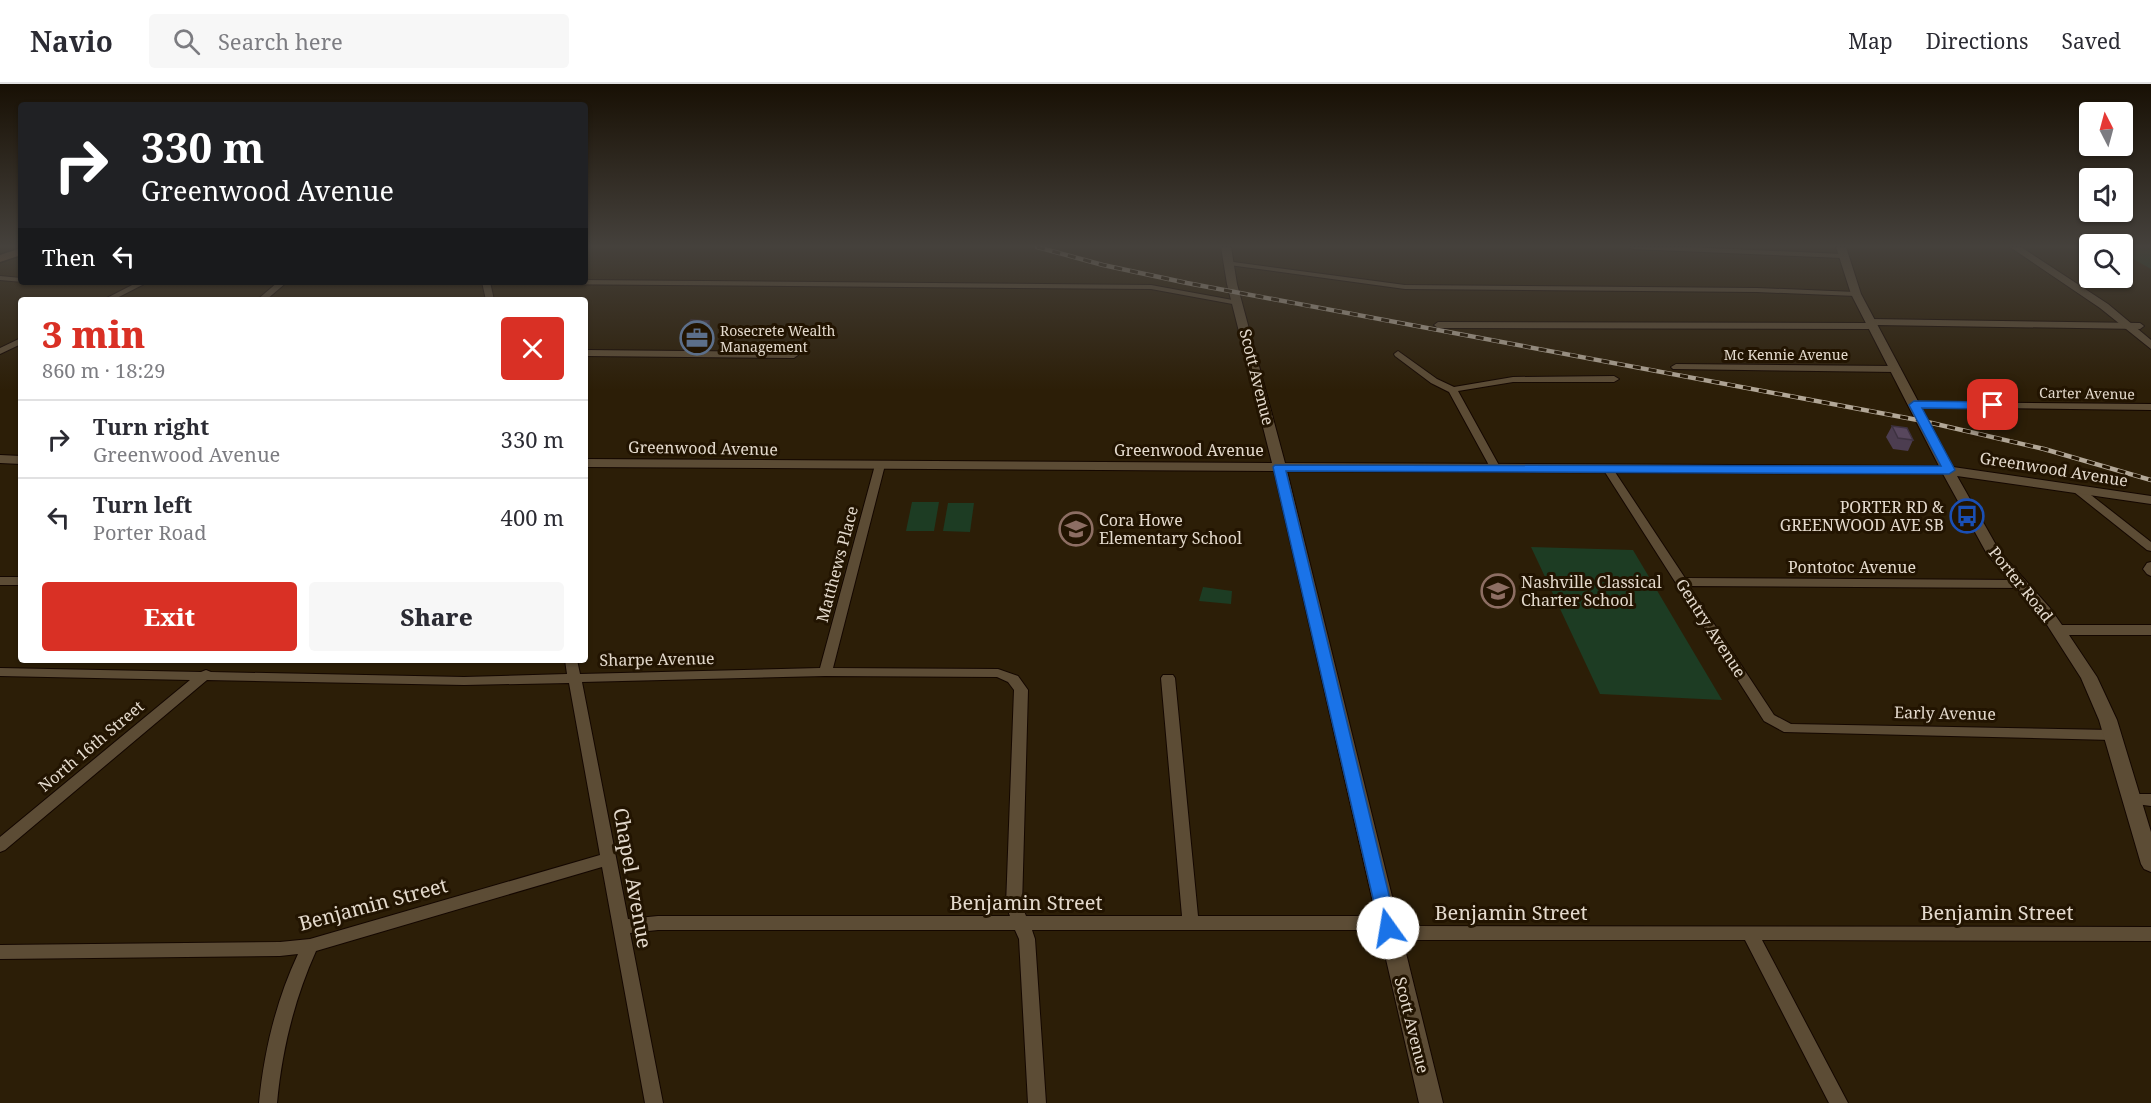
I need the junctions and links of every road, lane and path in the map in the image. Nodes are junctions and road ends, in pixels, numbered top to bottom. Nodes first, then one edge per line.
1 (1856, 294) edge
2 (1192, 295) edge
3 (1236, 295) edge
4 (2087, 295) edge
5 (2101, 295) edge
6 (1238, 303) junction
7 (1872, 324) junction
8 (1437, 326) dead end
9 (2127, 326) junction
10 (2140, 326) junction
11 (2151, 335) edge
12 (18, 342) edge
13 (2151, 346) edge
14 (2, 349) edge
15 (18, 349) edge
16 (588, 353) edge
17 (1398, 354) dead end
18 (794, 355) dead end
19 (1676, 367) dead end
20 (1896, 369) junction
21 (1614, 380) dead end
22 (1453, 390) junction
23 (1914, 405) junction
24 (2151, 407) edge
25 (1, 459) edge
26 (18, 460) edge
27 (588, 463) edge
28 (880, 465) junction
29 (1279, 467) junction
30 (1496, 469) junction
31 (1608, 469) junction
32 (1949, 470) junction
33 (2078, 490) junction
34 (2151, 500) edge
35 (2151, 548) edge
36 (2151, 565) edge
37 (2151, 572) edge
38 (0, 581) edge
39 (18, 581) edge
40 (1682, 582) junction
41 (2022, 584) junction
42 (2058, 630) junction
43 (2151, 630) edge
44 (572, 663) edge
45 (0, 672) edge
46 (825, 672) junction
47 (206, 674) junction
48 (574, 677) junction
49 (1168, 678) dead end
50 (1778, 724) joint
51 (2112, 735) junction
52 (2133, 799) junction
53 (2151, 800) edge
54 (0, 846) edge
55 (608, 859) junction
56 (2151, 864) edge
57 (1020, 923) junction
58 (1191, 924) junction
59 (620, 927) junction
60 (1388, 928) junction
61 (1750, 934) junction
62 (2151, 934) edge
63 (310, 946) junction
64 (0, 952) edge
65 (268, 1103) edge
66 (654, 1103) edge
67 (1037, 1103) edge
68 (1431, 1103) edge
69 (1839, 1103) edge

1 - 7 street, Porter Road
2 - 6 street
3 - 6 street, Scott Avenue
4 - 9 street
5 - 10 street
6 - 29 street, Scott Avenue
7 - 8 street
7 - 9 street
7 - 20 street, Porter Road
9 - 10 street
9 - 13 street
10 - 11 street
12 - 14 street
14 - 15 street
16 - 18 street
17 - 22 street
19 - 20 street, Mc Kennie Avenue
20 - 23 street, Porter Road
21 - 22 street
22 - 30 street
23 - 24 street, Carter Avenue
23 - 32 street, Porter Road
25 - 26 street
27 - 28 street, Greenwood Avenue
28 - 29 street, Greenwood Avenue
28 - 46 street, Matthews Place
29 - 30 street, Greenwood Avenue
29 - 60 street, Scott Avenue
30 - 31 street, Greenwood Avenue
31 - 32 street, Greenwood Avenue
31 - 40 street, Gentry Avenue
32 - 33 street, Greenwood Avenue
32 - 41 street, Porter Road
33 - 34 street, Greenwood Avenue
33 - 35 street
36 - 37 street
38 - 39 street
40 - 41 street, Pontotoc Avenue
40 - 50 street, Gentry Avenue
41 - 42 street, Porter Road
42 - 43 street
42 - 51 street, Porter Road
44 - 48 street, Chapel Avenue
45 - 47 street, Sharpe Avenue
46 - 48 street, Sharpe Avenue
46 - 57 street, Sharpe Avenue
47 - 48 street, Sharpe Avenue
47 - 54 street, North 16th Street
48 - 55 street, Chapel Avenue
49 - 58 street
50 - 51 street, Early Avenue
51 - 52 street, Porter Road
52 - 53 street
52 - 56 street, Porter Road
55 - 59 street, Chapel Avenue
55 - 63 street, Benjamin Street
57 - 58 street, Benjamin Street
57 - 59 street, Benjamin Street
57 - 67 street
58 - 60 street, Benjamin Street
59 - 66 street, Chapel Avenue
60 - 61 street, Benjamin Street
60 - 68 street, Scott Avenue
61 - 62 street, Benjamin Street
61 - 69 street
63 - 64 street, Benjamin Street
63 - 65 street

